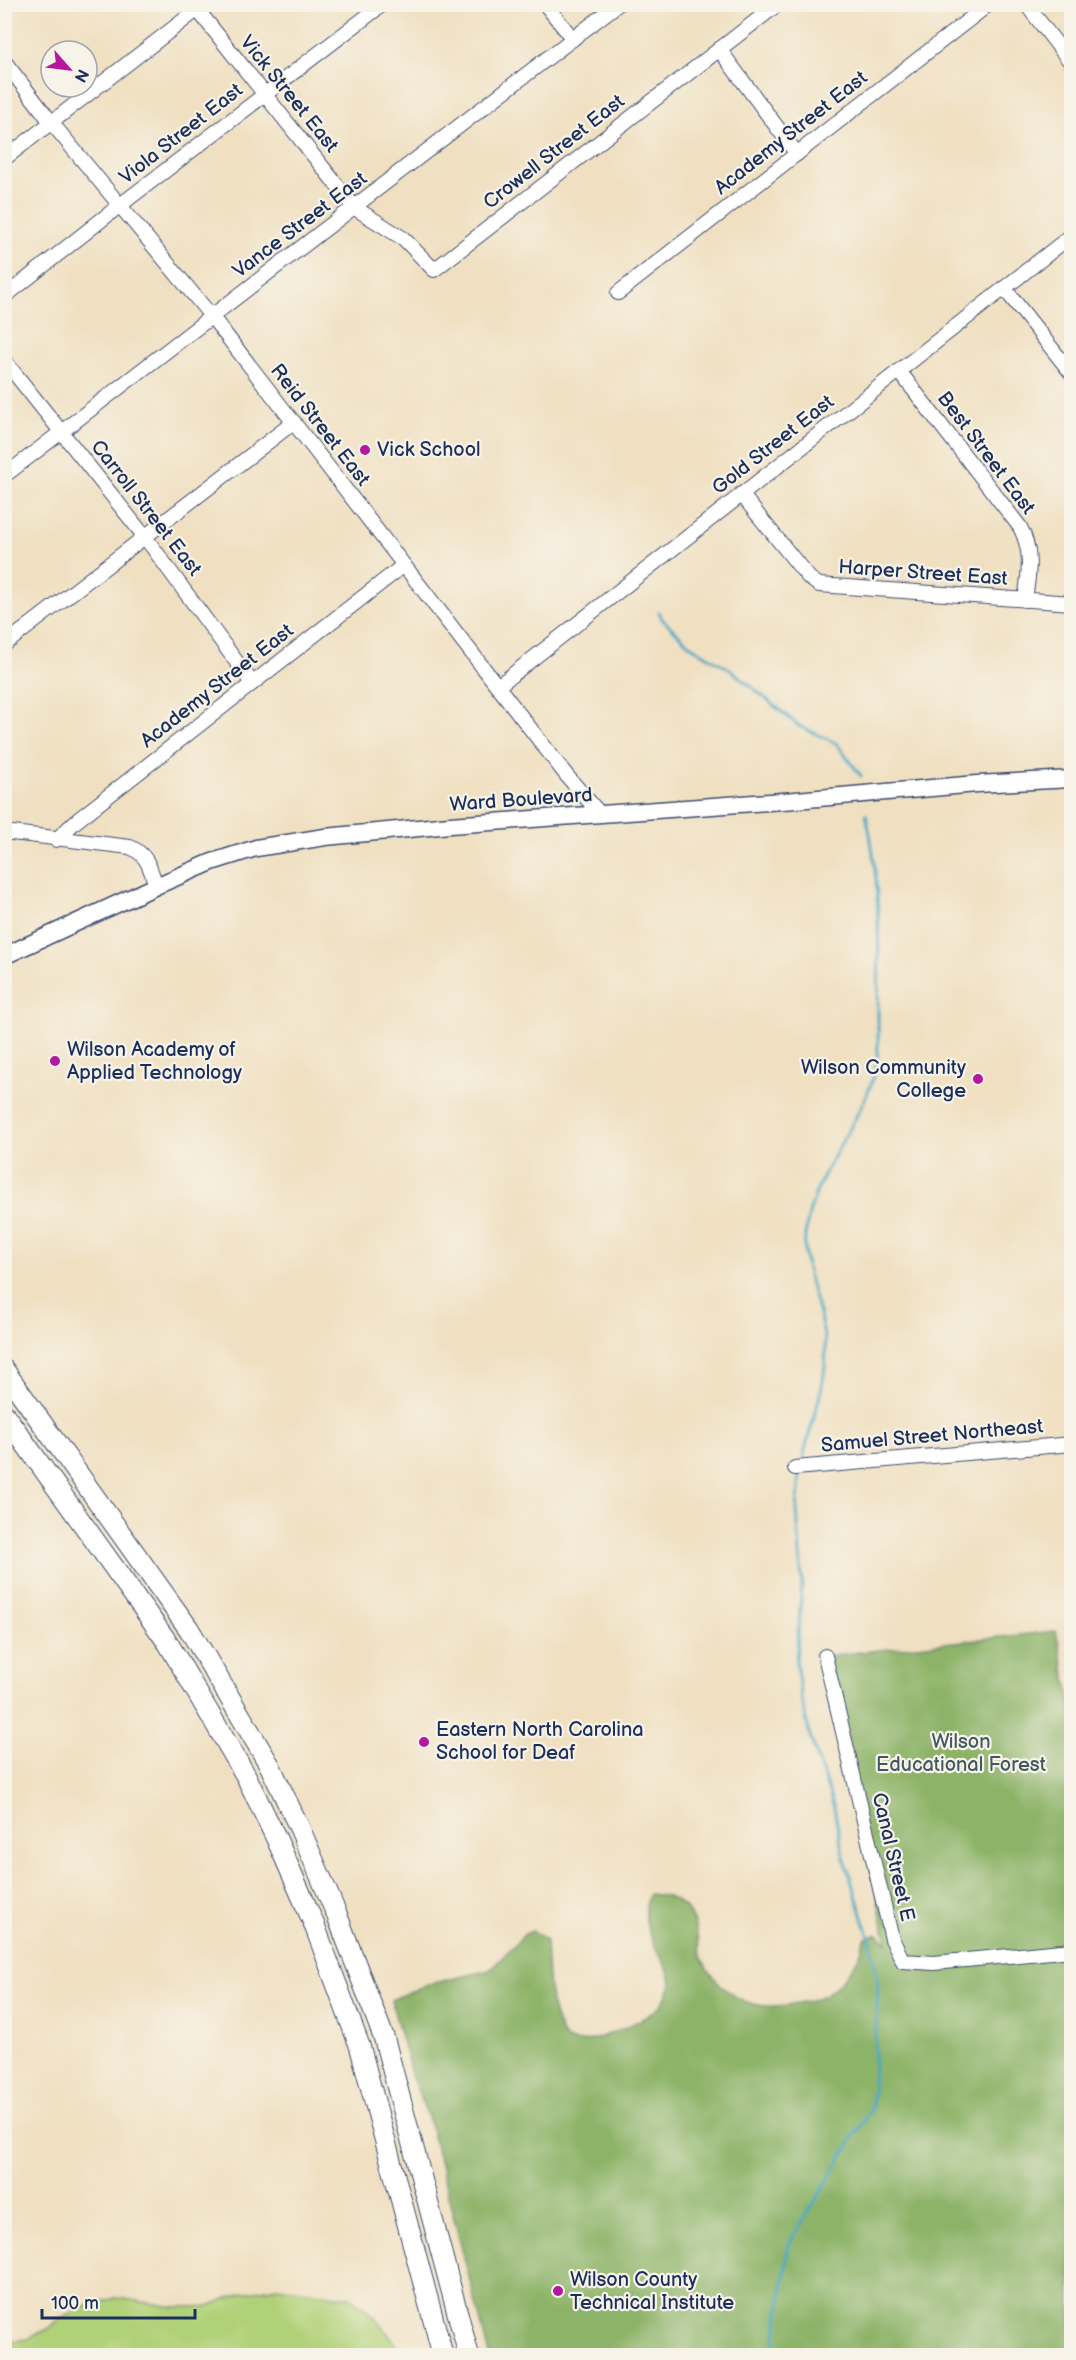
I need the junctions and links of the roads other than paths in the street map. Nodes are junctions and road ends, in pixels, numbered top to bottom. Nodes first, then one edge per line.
1 (383, 4) edge
2 (545, 4) edge
3 (618, 4) edge
4 (778, 4) edge
5 (989, 4) edge
6 (1026, 4) edge
7 (198, 6) edge
8 (573, 39) junction
9 (719, 49) junction
10 (4, 61) edge
11 (1071, 64) edge
12 (264, 94) junction
13 (51, 122) junction
14 (797, 154) junction
15 (4, 159) edge
16 (119, 206) junction
17 (355, 208) junction
18 (1071, 235) edge
19 (1004, 288) junction
20 (618, 293) dead end
21 (4, 297) edge
22 (212, 317) junction
23 (4, 360) edge
24 (899, 371) junction
25 (1071, 374) edge
26 (294, 422) junction
27 (62, 432) junction
28 (4, 476) edge
29 (741, 494) junction
30 (145, 537) junction
31 (404, 565) junction
32 (1025, 600) junction
33 (1071, 603) edge
34 (4, 645) edge
35 (252, 683) junction
36 (498, 686) junction
37 (1071, 779) edge
38 (601, 815) junction
39 (4, 832) edge
40 (56, 840) junction
41 (156, 886) junction
42 (4, 956) edge
43 (4, 1370) edge
44 (4, 1414) edge
45 (1071, 1444) edge
46 (795, 1468) dead end
47 (825, 1656) dead end
48 (1071, 1950) edge
49 (443, 2355) edge
50 (469, 2355) edge

1 - 12 street, Viola Street East
2 - 8 street
3 - 8 street, Vance Street East
4 - 9 street, Crowell Street East
5 - 14 street, Academy Street East
6 - 11 street
7 - 12 street, Vick Street East
7 - 13 street
8 - 17 street, Vance Street East
9 - 14 street
9 - 17 street, Crowell Street East
10 - 13 street, Reid Street East
12 - 16 street, Viola Street East
12 - 17 street, Vick Street East
13 - 15 street
13 - 16 street, Reid Street East
14 - 20 street, Academy Street East
16 - 21 street, Viola Street East
16 - 22 street, Reid Street East
17 - 22 street, Vance Street East
18 - 19 street, Gold Street East
19 - 24 street, Gold Street East
19 - 25 street
22 - 26 street, Reid Street East
22 - 27 street, Vance Street East
23 - 27 street, Carroll Street East
24 - 29 street, Gold Street East
24 - 32 street, Best Street East
26 - 30 street
26 - 31 street, Reid Street East
27 - 28 street, Vance Street East
27 - 30 street, Carroll Street East
29 - 32 street, Harper Street East
29 - 36 street, Gold Street East
30 - 34 street
30 - 35 street, Carroll Street East
31 - 35 street, Academy Street East
31 - 36 street, Reid Street East
32 - 33 street, Harper Street East
35 - 40 street, Academy Street East
36 - 38 street, Reid Street East
37 - 38 main road, Ward Boulevard
38 - 41 main road, Ward Boulevard
39 - 40 street
40 - 41 street
41 - 42 main road, Ward Boulevard
43 - 50 highway
44 - 49 highway
45 - 46 street, Samuel Street Northeast
47 - 48 street, Canal Street E

